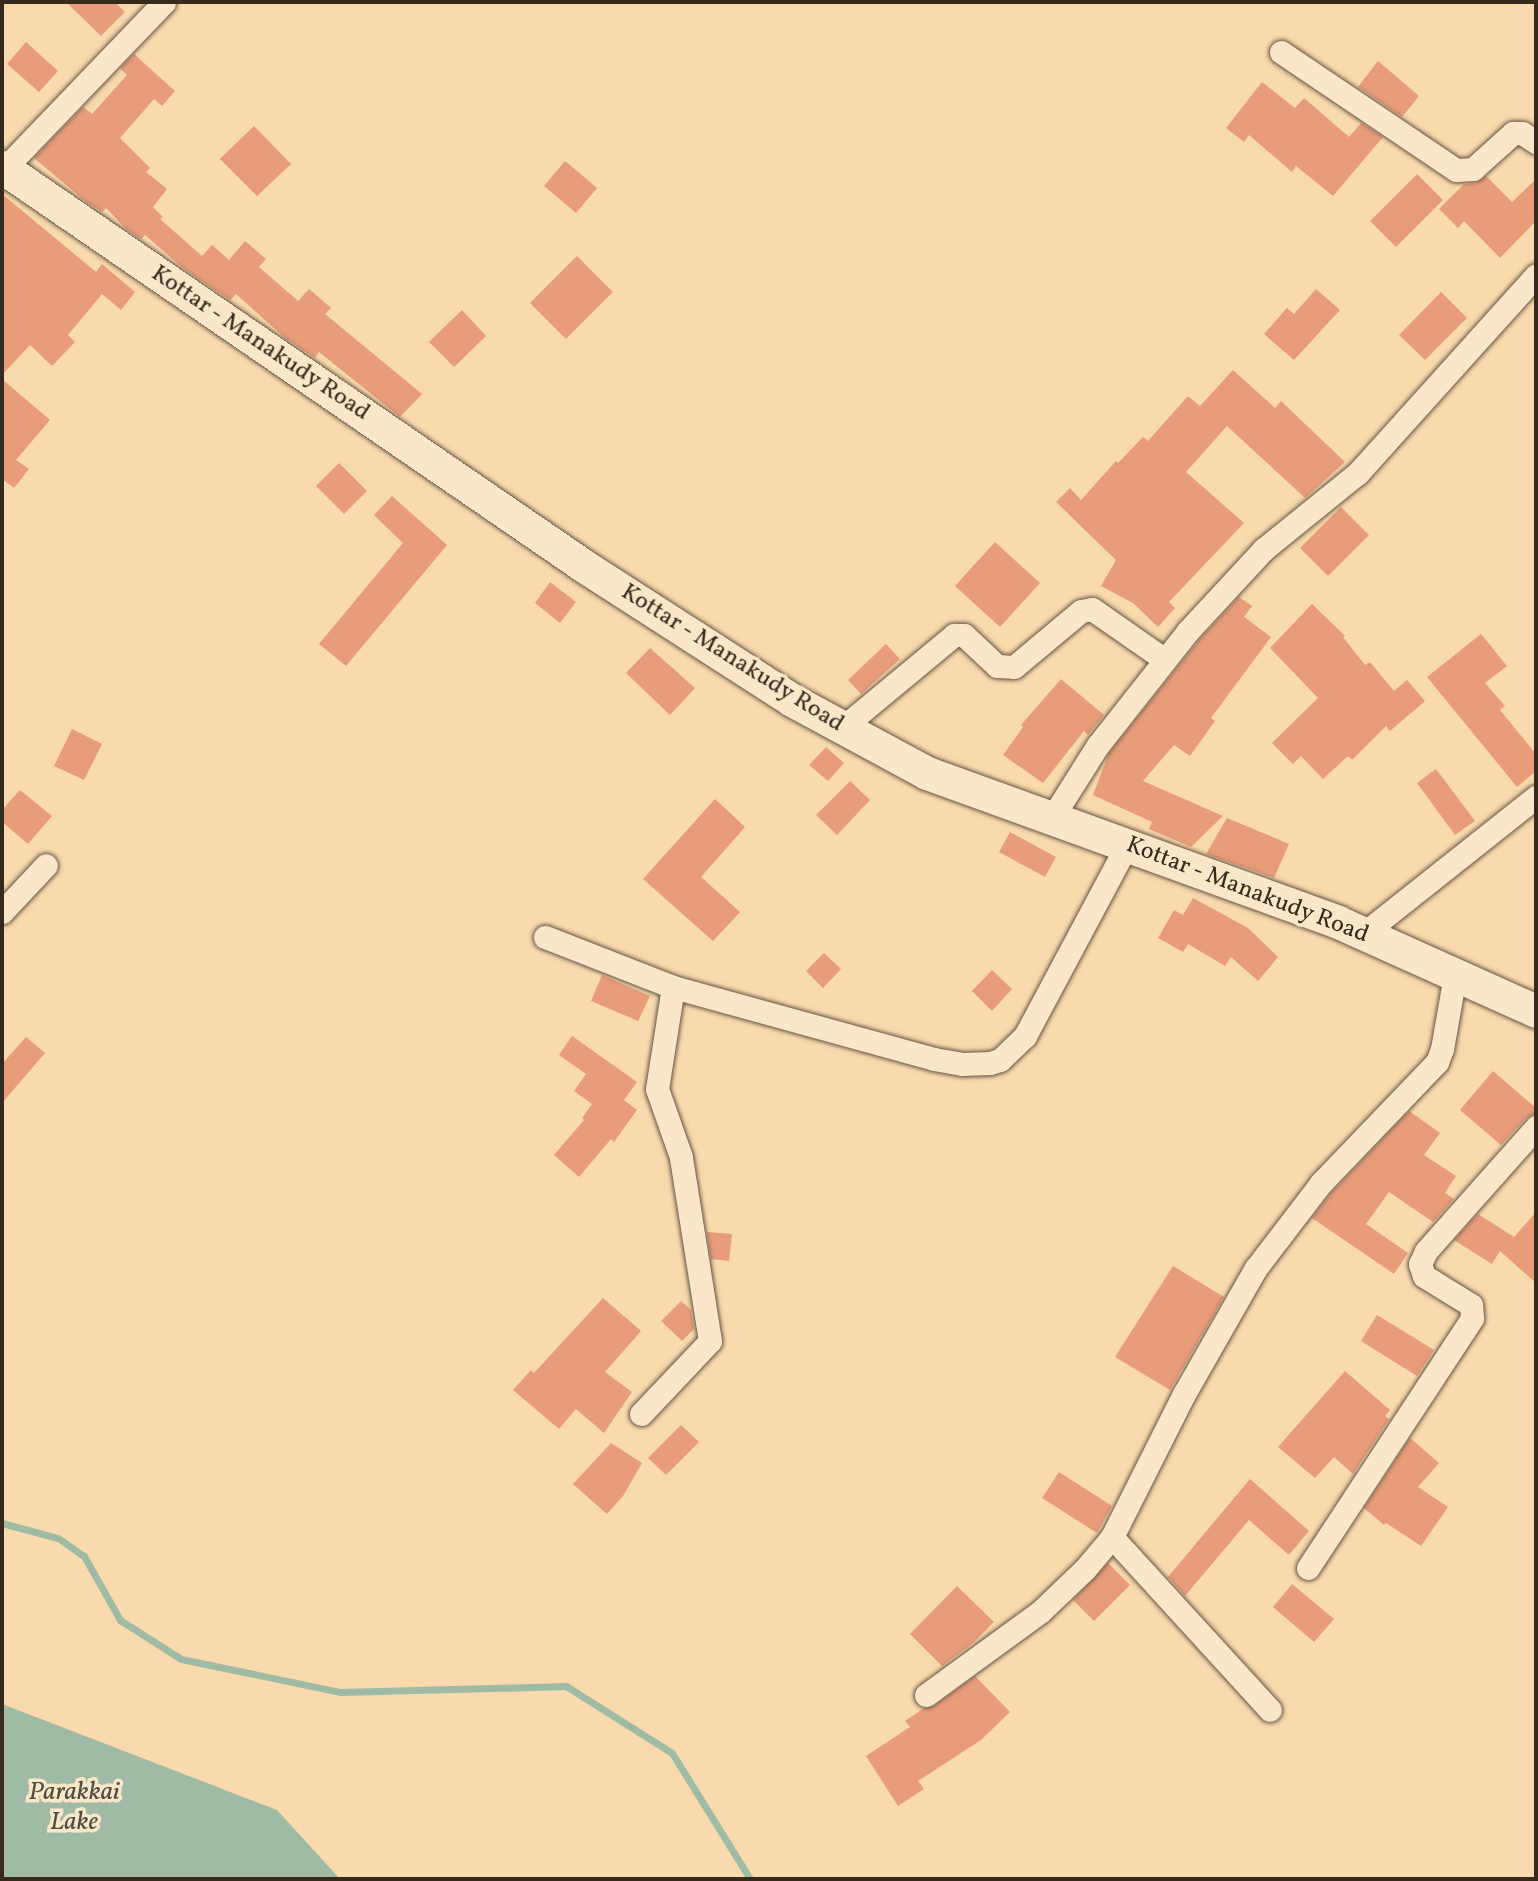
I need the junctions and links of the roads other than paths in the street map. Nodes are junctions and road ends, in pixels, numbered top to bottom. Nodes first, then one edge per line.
1 (164, 2) edge
2 (1281, 52) dead end
3 (1536, 142) edge
4 (3, 168) edge
5 (1536, 275) edge
6 (1164, 660) junction
7 (842, 728) junction
8 (1536, 797) edge
9 (1052, 818) junction
10 (1127, 845) junction
11 (46, 865) dead end
12 (2, 912) edge
13 (1363, 934) junction
14 (545, 937) dead end
15 (1455, 975) junction
16 (673, 987) junction
17 (1536, 1010) edge
18 (1536, 1127) edge
19 (641, 1415) dead end
20 (1112, 1537) junction
21 (1308, 1568) dead end
22 (926, 1695) dead end
23 (1270, 1710) dead end

1 - 4 street
2 - 3 street
4 - 7 main road, Kottar - Manakudy Road
5 - 6 street
6 - 7 street
6 - 9 street
7 - 9 main road, Kottar - Manakudy Road
8 - 13 street
9 - 10 main road, Kottar - Manakudy Road
10 - 13 main road, Kottar - Manakudy Road
10 - 16 street
11 - 12 street
13 - 15 main road, Kottar - Manakudy Road
14 - 16 street
15 - 17 main road, Kottar - Manakudy Road
15 - 20 street
16 - 19 street
18 - 21 street
20 - 22 street
20 - 23 street

